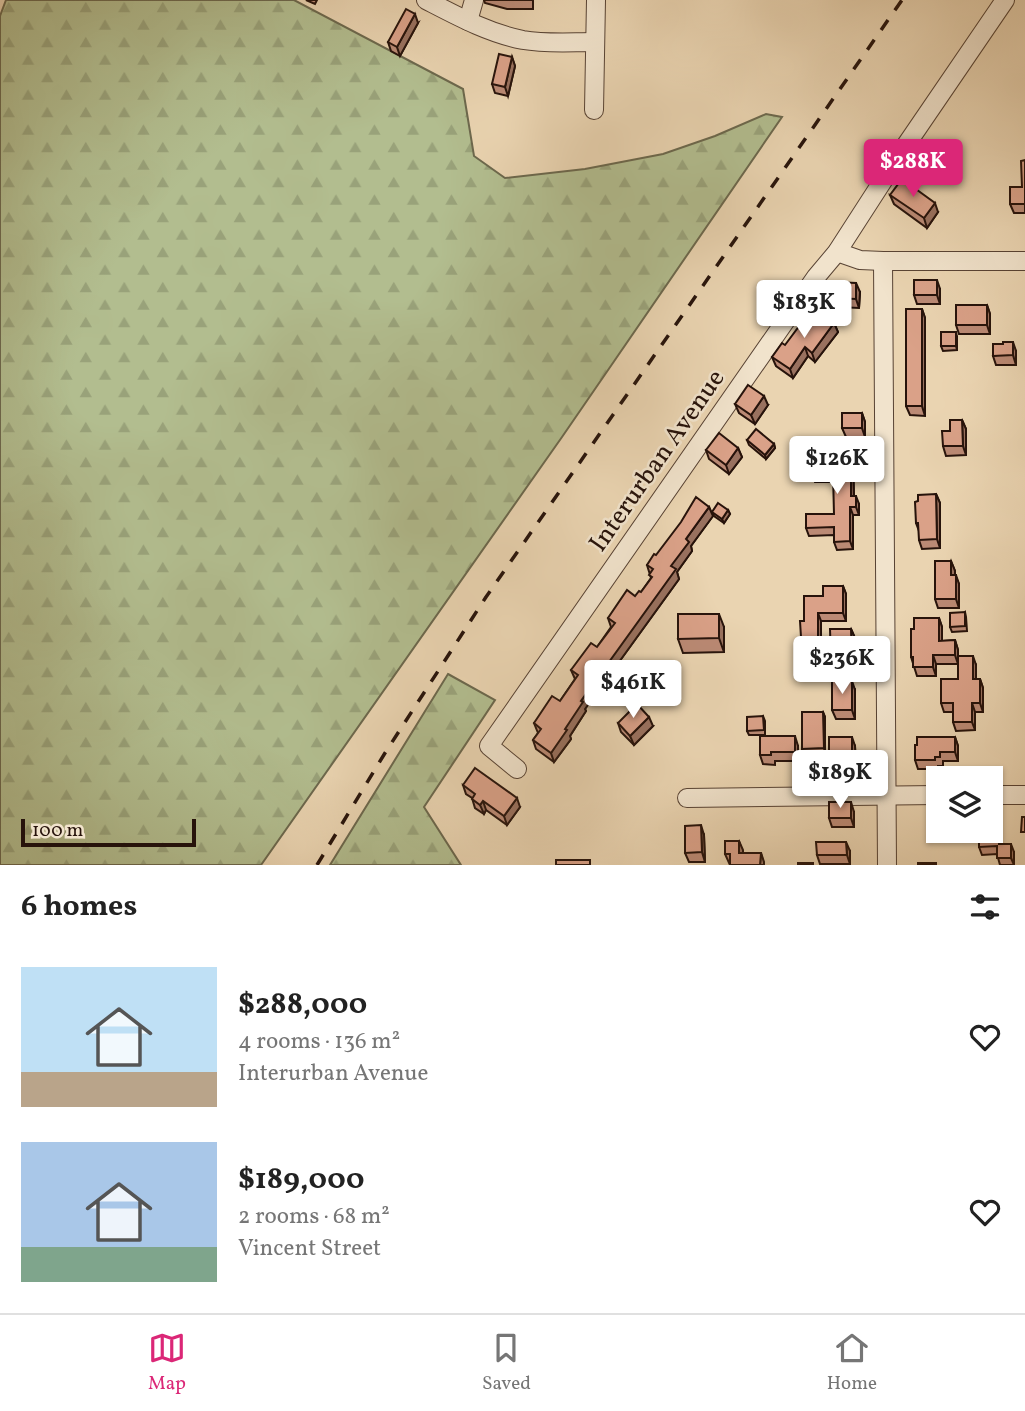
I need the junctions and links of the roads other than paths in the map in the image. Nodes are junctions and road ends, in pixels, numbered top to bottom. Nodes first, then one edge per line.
1 (426, 0) edge
2 (474, 0) edge
3 (596, 0) edge
4 (1004, 0) edge
5 (468, 21) junction
6 (594, 42) junction
7 (594, 110) dead end
8 (837, 252) junction
9 (883, 261) junction
10 (1025, 261) edge
11 (517, 769) dead end
12 (1003, 795) edge
13 (1025, 795) edge
14 (887, 796) junction
15 (926, 796) edge
16 (687, 798) dead end
17 (887, 865) edge

1 - 5 street
2 - 5 street
3 - 6 street
4 - 8 street, Interurban Avenue
5 - 6 street
6 - 7 street
8 - 9 street
8 - 11 street, Interurban Avenue
9 - 10 street
9 - 14 street
12 - 13 street
14 - 15 street
14 - 16 street
14 - 17 street

